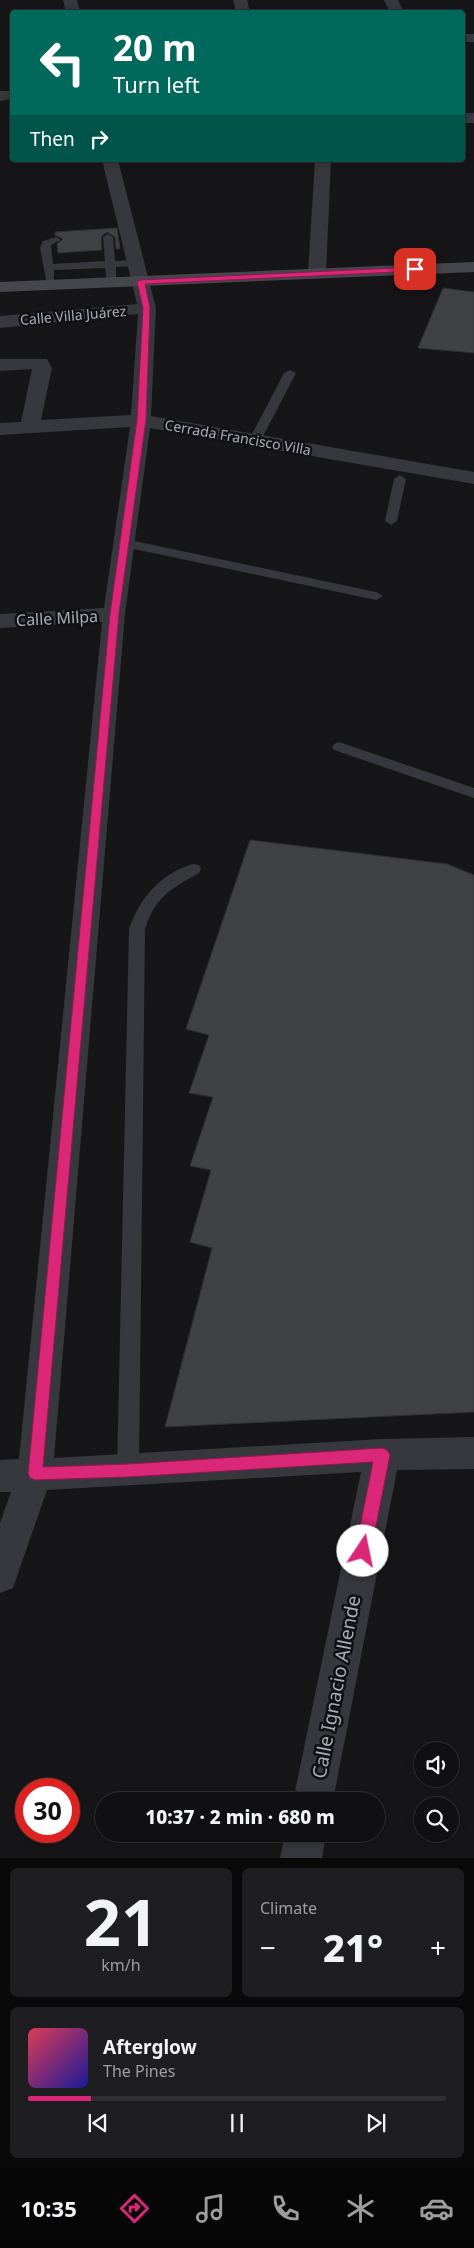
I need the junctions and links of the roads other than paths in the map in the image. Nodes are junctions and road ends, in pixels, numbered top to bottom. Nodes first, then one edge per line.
1 (110, 162) edge
2 (324, 162) edge
3 (129, 236) junction
4 (108, 237) junction
5 (94, 238) dead end
6 (56, 240) dead end
7 (110, 264) junction
8 (474, 267) edge
9 (138, 272) junction
10 (317, 273) junction
11 (50, 276) junction
12 (112, 283) junction
13 (0, 287) edge
14 (147, 308) junction
15 (0, 322) edge
16 (0, 365) edge
17 (290, 373) dead end
18 (30, 427) junction
19 (141, 427) junction
20 (0, 429) edge
21 (255, 440) junction
22 (400, 478) junction
23 (474, 478) edge
24 (474, 491) edge
25 (391, 521) dead end
26 (125, 542) junction
27 (376, 596) dead end
28 (114, 614) junction
29 (0, 621) edge
30 (339, 747) dead end
31 (474, 793) edge
32 (192, 869) dead end
33 (474, 1453) edge
34 (382, 1455) junction
35 (128, 1471) junction
36 (35, 1474) junction
37 (0, 1476) edge
38 (0, 1576) edge
39 (315, 1792) edge
40 (304, 1842) edge
41 (301, 1858) edge

1 - 3 street
2 - 10 street
3 - 4 lane
3 - 9 street
4 - 5 lane
4 - 7 lane
6 - 11 lane
7 - 9 lane
7 - 11 lane
7 - 12 lane
8 - 10 street
9 - 10 street
9 - 12 street
9 - 14 street
11 - 12 street
11 - 13 street
14 - 15 street, Calle Villa Juárez
14 - 19 street
16 - 18 street
17 - 21 lane
18 - 19 street, Cerrada Francisco Villa
18 - 20 street, Cerrada Francisco Villa
19 - 21 street, Cerrada Francisco Villa
19 - 22 street, Cerrada Francisco Villa
19 - 26 street
21 - 23 street, Cerrada Francisco Villa
22 - 24 street, Cerrada Francisco Villa
22 - 25 lane
26 - 27 lane
26 - 28 street
28 - 29 street, Calle Milpa
28 - 36 street
30 - 31 lane
32 - 35 lane
33 - 34 street
34 - 35 street
34 - 39 street, Calle Ignacio Allende
35 - 36 street
36 - 37 street
36 - 38 street
40 - 41 street

